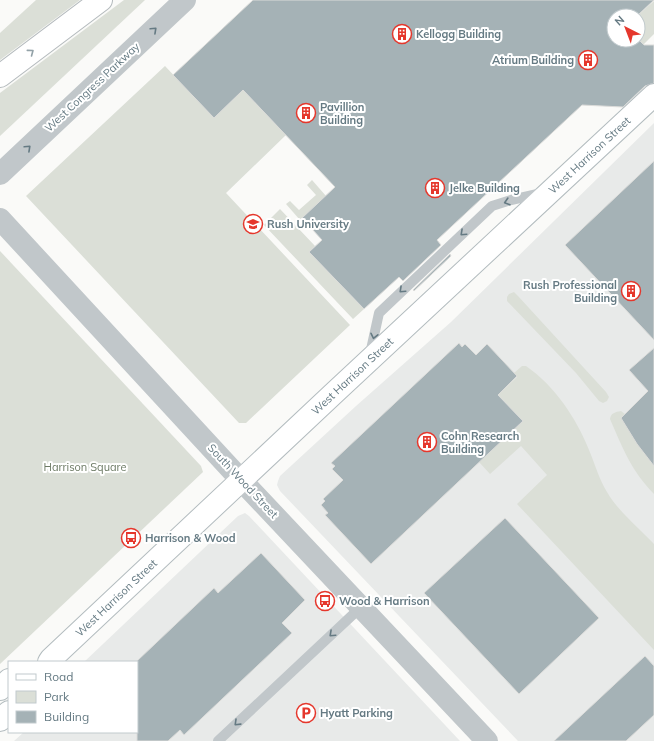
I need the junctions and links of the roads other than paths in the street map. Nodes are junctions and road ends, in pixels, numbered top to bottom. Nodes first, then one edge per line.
1 (101, 0) edge
2 (185, 0) edge
3 (0, 76) edge
4 (649, 103) edge
5 (0, 174) edge
6 (550, 192) junction
7 (0, 219) edge
8 (369, 360) junction
9 (241, 480) junction
10 (361, 608) junction
11 (47, 661) edge
12 (8, 681) edge
13 (0, 689) edge
14 (8, 713) edge
15 (0, 720) edge
16 (218, 741) edge
17 (487, 741) edge

3 -> 1 main road
5 -> 2 street, West Congress Parkway
4 - 6 main road, West Harrison Street
6 - 8 main road, West Harrison Street
6 -> 8 lane
7 - 9 street, South Wood Street
8 - 9 main road, West Harrison Street
9 - 10 street, South Wood Street
9 - 11 main road, West Harrison Street
10 -> 16 lane
10 - 17 street, South Wood Street
12 - 13 main road
14 - 15 main road

